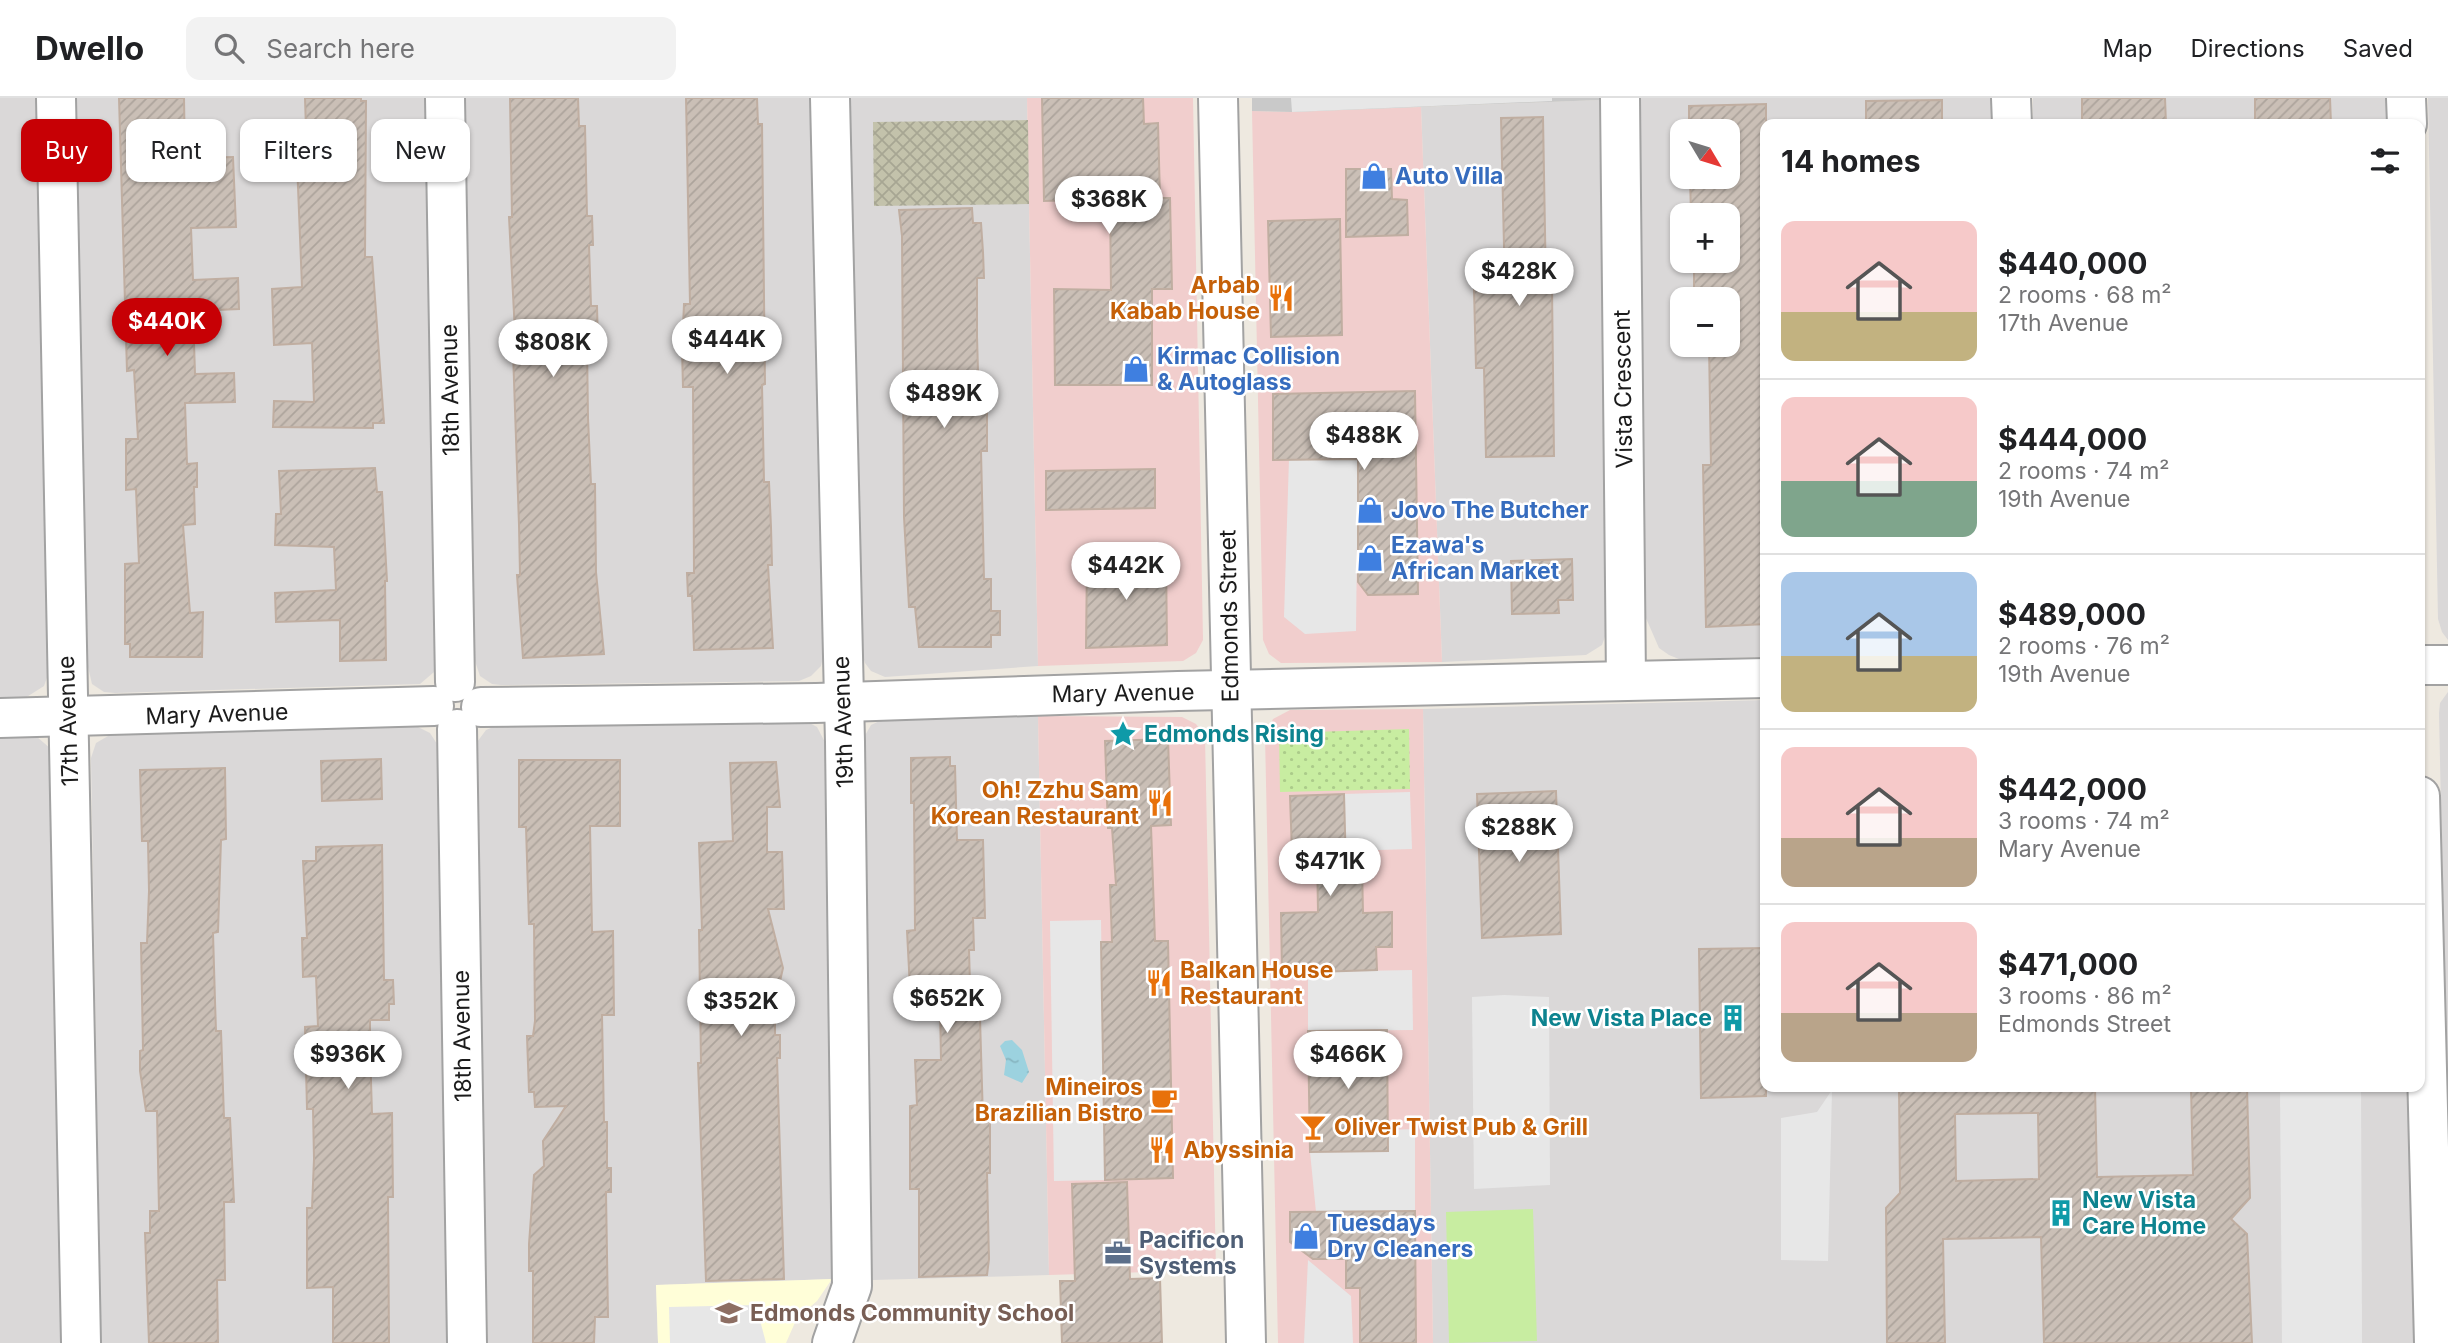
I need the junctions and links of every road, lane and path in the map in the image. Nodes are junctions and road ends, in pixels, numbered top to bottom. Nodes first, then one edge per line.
1 (56, 98) edge
2 (445, 98) edge
3 (830, 98) edge
4 (1218, 98) edge
5 (1620, 98) edge
6 (2011, 98) edge
7 (2406, 98) edge
8 (2011, 119) edge
9 (2407, 119) edge
10 (2425, 664) edge
11 (2448, 665) edge
12 (1760, 678) edge
13 (1626, 680) junction
14 (1230, 691) junction
15 (842, 702) junction
16 (457, 706) junction
17 (0, 718) edge
18 (69, 718) junction
19 (2425, 991) edge
20 (81, 1343) edge
21 (467, 1343) edge
22 (832, 1343) edge
23 (1246, 1343) edge
24 (2434, 1343) edge

1 - 18 street, 17th Avenue
2 - 16 street, 18th Avenue
3 - 15 street, 19th Avenue
4 - 14 street, Edmonds Street
5 - 13 street, Vista Crescent
6 - 8 street
7 - 9 street
10 - 11 street
12 - 13 street, Mary Avenue
13 - 14 street, Mary Avenue
14 - 15 street, Mary Avenue
14 - 23 street, Edmonds Street
15 - 16 street, Mary Avenue
15 - 22 street, 19th Avenue
16 - 18 street, Mary Avenue
16 - 21 street, 18th Avenue
17 - 18 street, Mary Avenue
18 - 20 street, 17th Avenue
19 - 24 street

